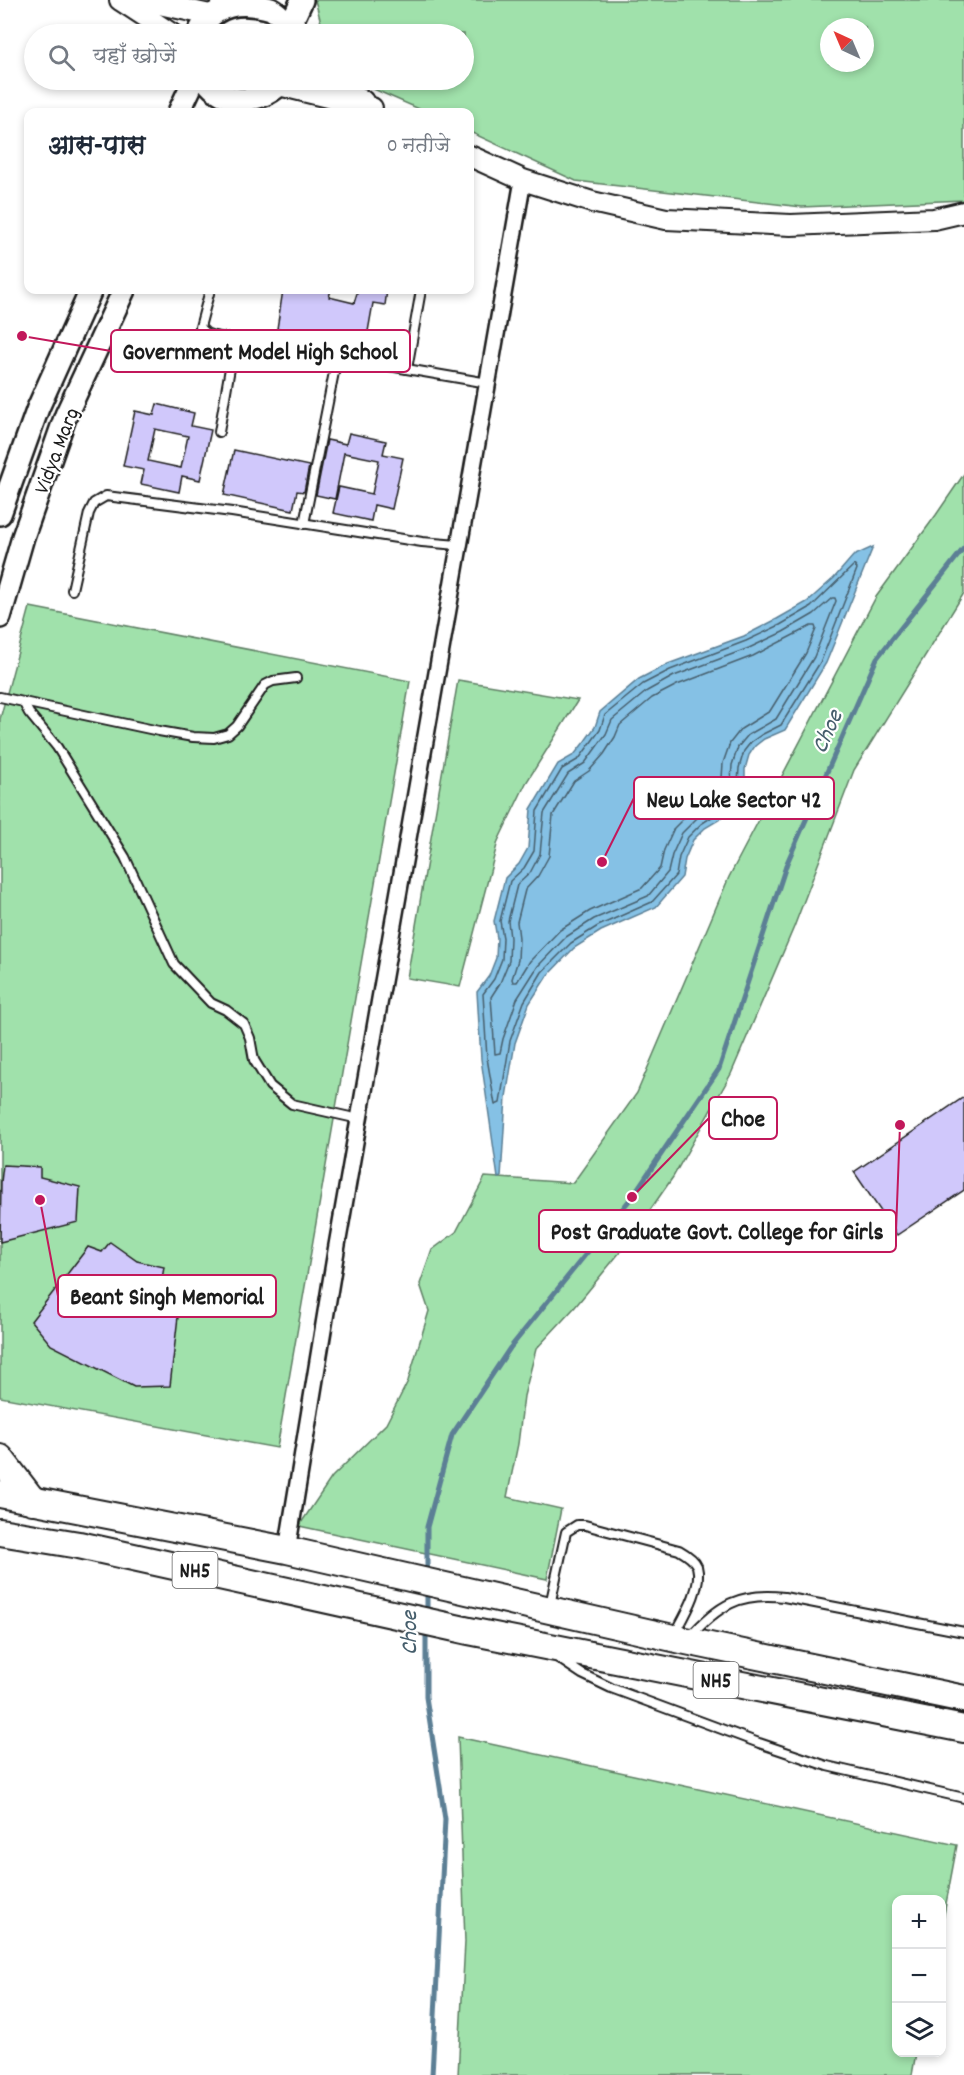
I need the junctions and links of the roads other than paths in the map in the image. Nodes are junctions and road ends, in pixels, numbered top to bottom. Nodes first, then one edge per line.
1 (120, 0) edge
2 (141, 0) edge
3 (245, 0) edge
4 (302, 0) edge
5 (210, 15) junction
6 (157, 24) edge
7 (204, 24) edge
8 (286, 24) edge
9 (293, 24) edge
10 (189, 90) edge
11 (217, 90) edge
12 (270, 90) edge
13 (308, 90) edge
14 (348, 90) edge
15 (233, 106) edge
16 (181, 108) edge
17 (369, 108) edge
18 (373, 108) edge
19 (474, 158) edge
20 (523, 180) junction
21 (964, 212) edge
22 (89, 294) edge
23 (122, 294) edge
24 (209, 294) edge
25 (421, 294) edge
26 (235, 339) junction
27 (337, 357) junction
28 (407, 369) junction
29 (488, 383) junction
30 (219, 432) dead end
31 (0, 514) edge
32 (304, 524) junction
33 (458, 545) junction
34 (72, 590) dead end
35 (0, 617) edge
36 (296, 678) dead end
37 (0, 697) edge
38 (23, 702) junction
39 (359, 1119) junction
40 (0, 1458) edge
41 (0, 1494) edge
42 (33, 1501) junction
43 (6, 1537) edge
44 (287, 1550) junction
45 (549, 1610) junction
46 (964, 1632) edge
47 (679, 1640) junction
48 (540, 1645) junction
49 (964, 1699) edge
50 (964, 1729) edge
51 (964, 1798) edge

1 - 6 street
2 - 5 street
3 - 5 main road
3 - 8 main road
4 - 9 main road
5 - 7 main road
10 - 16 main road
11 - 15 main road
12 - 15 main road
13 - 17 street
14 - 18 street
19 - 20 street
20 - 21 street
20 - 29 street
22 - 31 main road, Vidya Marg
23 - 35 main road, Vidya Marg
24 - 26 lane
25 - 28 lane
26 - 27 lane
26 - 30 lane
27 - 28 lane
27 - 32 lane
28 - 29 lane
29 - 33 street
32 - 33 lane
32 - 34 lane
33 - 39 street
36 - 38 lane
37 - 38 lane
38 - 39 lane
39 - 44 street
40 - 42 highway
41 - 42 highway, NH5 / NH5
42 - 44 highway, NH5 / NH5
43 - 48 highway, NH5 / NH5
44 - 45 highway, NH5
45 - 47 highway, NH5
45 - 47 lane
46 - 47 lane
47 - 49 highway, NH5 / NH5
48 - 50 highway, NH5 / NH5
48 - 51 lane

